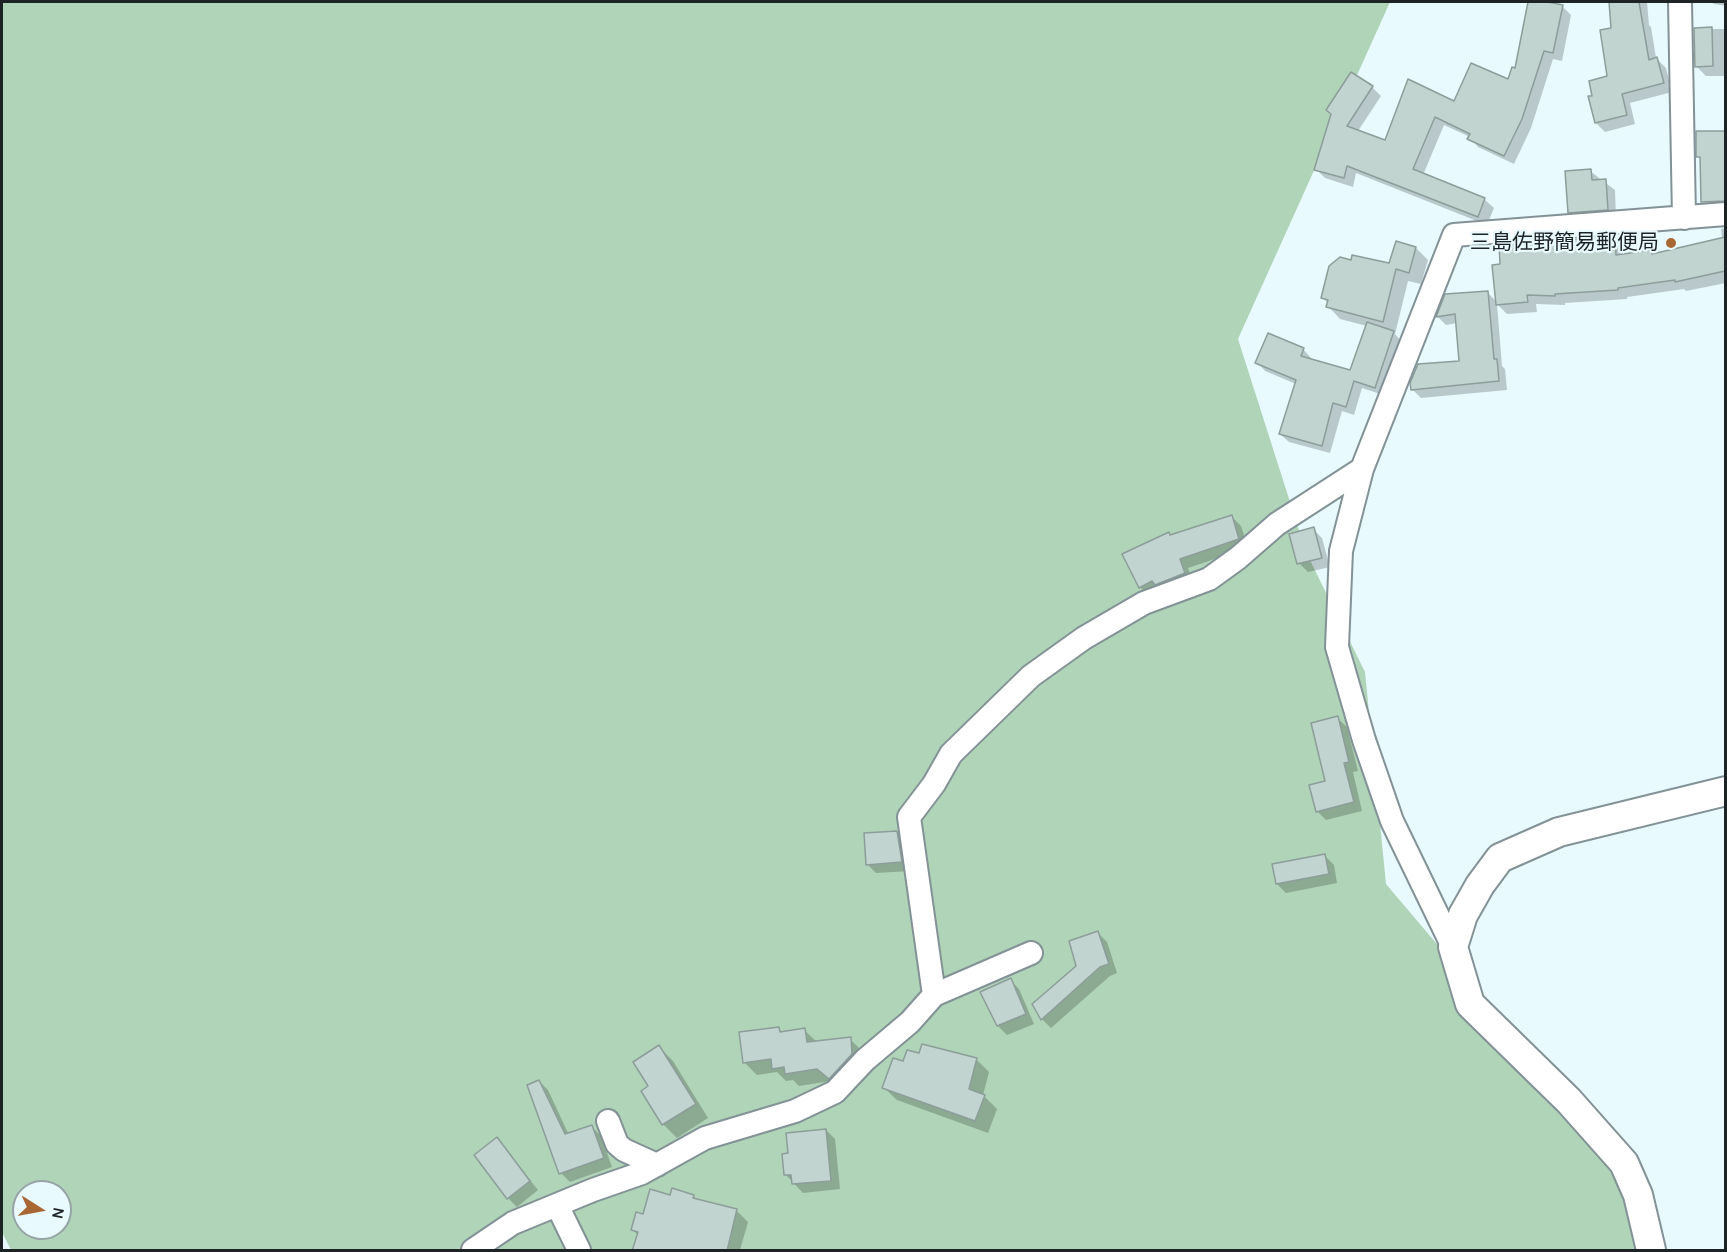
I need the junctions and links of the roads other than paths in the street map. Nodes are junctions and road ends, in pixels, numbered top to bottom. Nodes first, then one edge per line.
1 (1680, 2) edge
2 (1725, 214) edge
3 (1684, 218) junction
4 (1362, 469) junction
5 (1725, 791) edge
6 (1453, 947) junction
7 (1031, 953) dead end
8 (934, 995) junction
9 (608, 1121) dead end
10 (657, 1165) junction
11 (557, 1205) junction
12 (473, 1251) edge
13 (579, 1251) edge
14 (1651, 1251) edge

1 - 3 street
2 - 3 street
3 - 4 street
4 - 6 street
4 - 8 street
5 - 6 street
6 - 14 street
7 - 8 street
8 - 10 street
9 - 10 street
10 - 11 street
11 - 12 street
11 - 13 street

